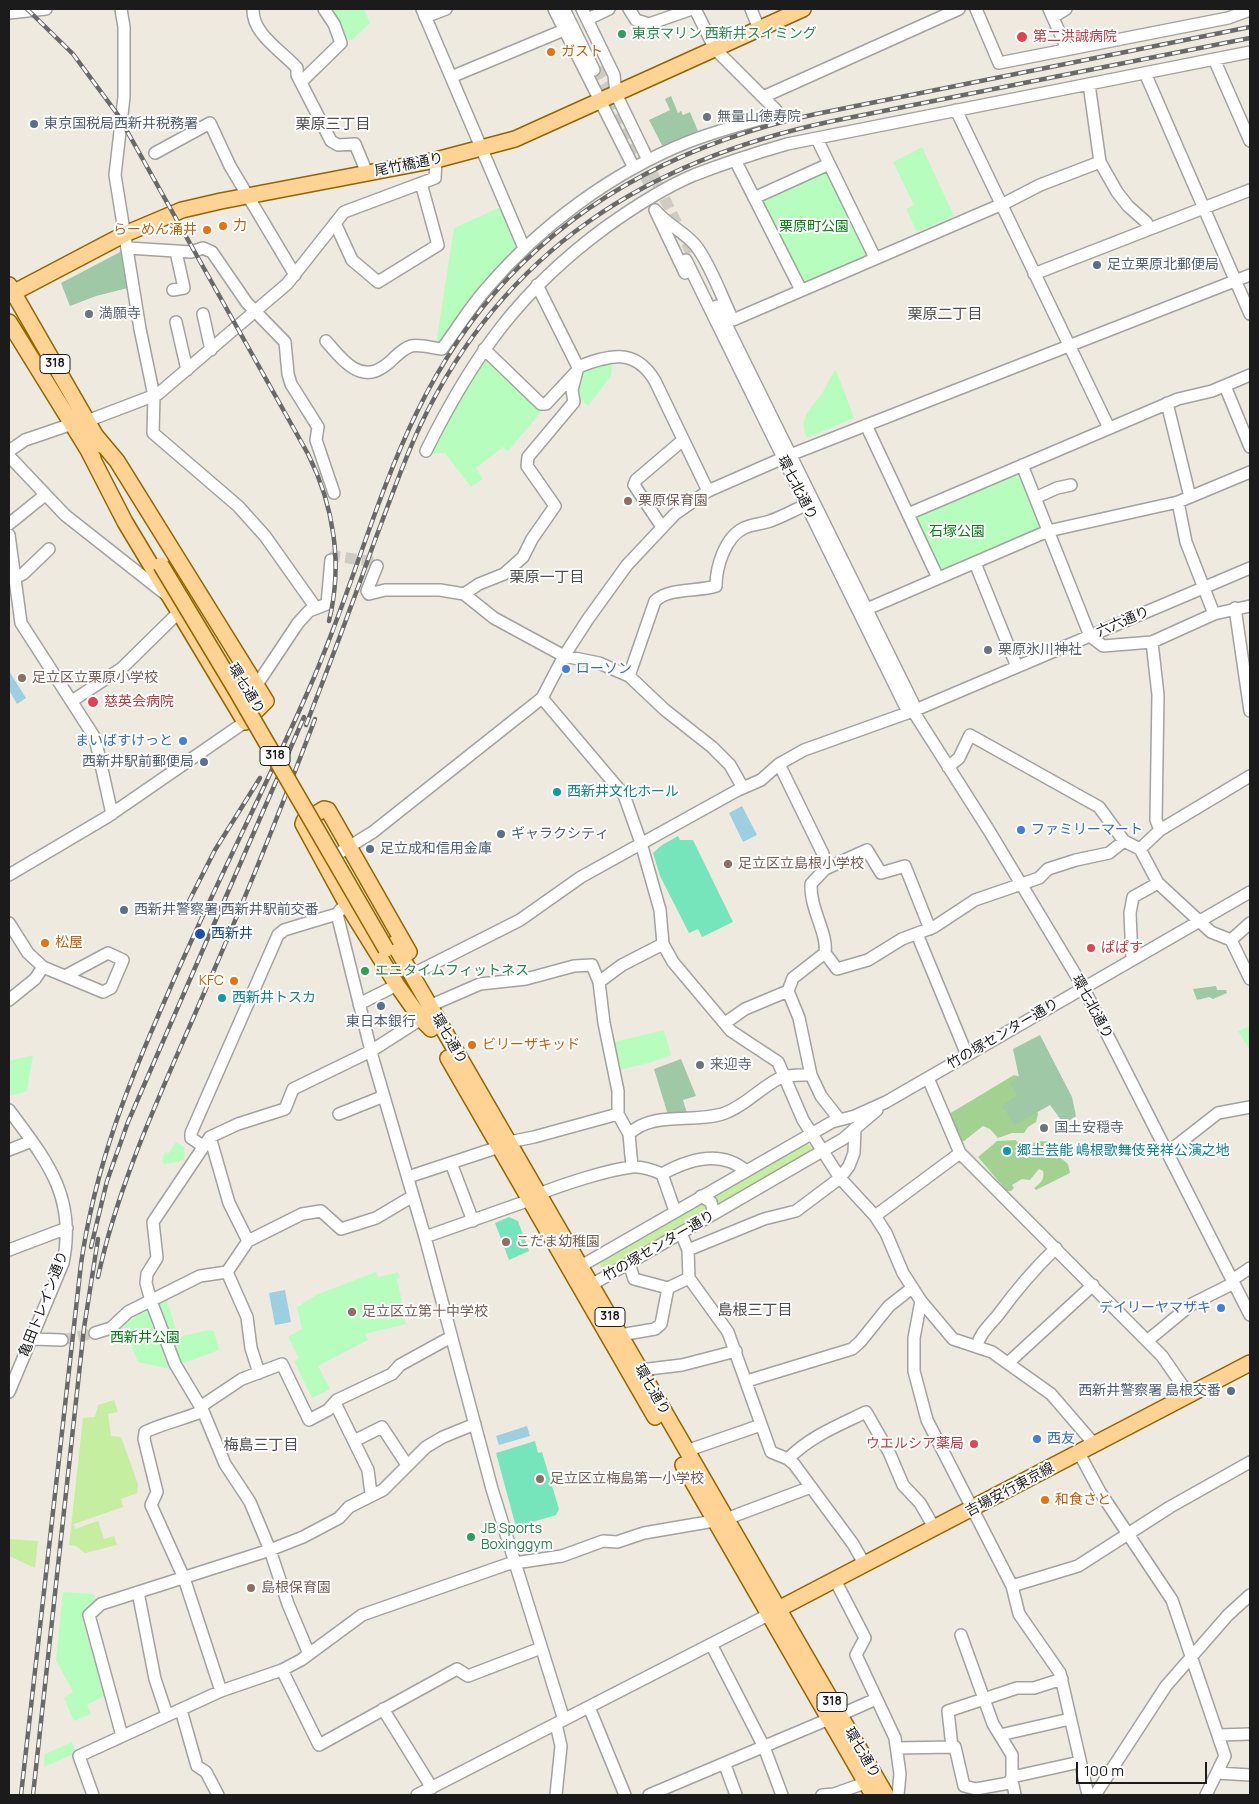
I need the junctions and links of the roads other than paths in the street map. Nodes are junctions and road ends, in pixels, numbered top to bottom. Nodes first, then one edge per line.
1 (46, 9) edge
2 (121, 9) edge
3 (253, 9) edge
4 (324, 9) edge
5 (446, 9) edge
6 (554, 9) edge
7 (564, 9) edge
8 (574, 9) edge
9 (609, 9) edge
10 (629, 9) edge
11 (694, 9) edge
12 (751, 9) edge
13 (803, 9) edge
14 (959, 9) edge
15 (976, 9) edge
16 (1066, 9) edge
17 (1250, 10) edge
18 (9, 13) edge
19 (424, 13) edge
20 (1051, 13) edge
21 (585, 14) edge
22 (759, 29) junction
23 (564, 30) junction
24 (715, 49) junction
25 (1067, 49) junction
26 (1250, 52) edge
27 (1214, 59) junction
28 (1145, 73) junction
29 (451, 77) junction
30 (301, 82) junction
31 (1089, 84) junction
32 (616, 94) junction
33 (763, 97) junction
34 (602, 101) junction
35 (956, 110) junction
36 (817, 139) junction
37 (1250, 141) edge
38 (481, 149) junction
39 (155, 153) dead end
40 (436, 160) junction
41 (648, 160) junction
42 (734, 160) junction
43 (1100, 162) junction
44 (829, 164) junction
45 (634, 168) junction
46 (367, 173) junction
47 (421, 183) junction
48 (1250, 190) edge
49 (248, 195) junction
50 (754, 198) junction
51 (649, 199) junction
52 (1000, 205) junction
53 (1205, 208) junction
54 (655, 210) junction
55 (336, 223) junction
56 (1150, 229) junction
57 (126, 241) junction
58 (524, 248) junction
59 (176, 252) junction
60 (690, 258) tunnel mouth
61 (875, 258) junction
62 (1034, 274) junction
63 (295, 275) junction
64 (1250, 275) edge
65 (1235, 281) junction
66 (537, 285) junction
67 (173, 290) dead end
68 (801, 290) junction
69 (10, 291) edge
70 (255, 312) junction
71 (203, 314) dead end
72 (1250, 314) edge
73 (732, 320) junction
74 (9, 322) edge
75 (176, 322) dead end
76 (14, 341) edge
77 (326, 341) dead end
78 (1069, 347) junction
79 (211, 350) junction
80 (484, 350) junction
81 (577, 369) junction
82 (187, 370) junction
83 (1250, 375) edge
84 (1225, 386) junction
85 (154, 396) junction
86 (1167, 404) junction
87 (80, 422) junction
88 (770, 425) junction
89 (866, 425) junction
90 (1109, 428) junction
91 (96, 436) junction
92 (683, 440) junction
93 (1250, 447) edge
94 (88, 450) junction
95 (426, 451) dead end
96 (9, 452) edge
97 (786, 456) junction
98 (11, 463) edge
99 (1022, 465) junction
100 (1250, 472) edge
101 (1071, 486) dead end
102 (708, 492) junction
103 (334, 493) dead end
104 (45, 495) junction
105 (1190, 497) junction
106 (1035, 498) junction
107 (1178, 502) junction
108 (806, 505) junction
109 (908, 514) junction
110 (9, 524) edge
111 (662, 527) junction
112 (1048, 531) junction
113 (9, 535) edge
114 (49, 549) dead end
115 (331, 560) dead end
116 (165, 563) junction
117 (975, 563) junction
118 (376, 566) dead end
119 (1250, 568) edge
120 (14, 578) junction
121 (938, 578) junction
122 (1203, 588) junction
123 (464, 594) junction
124 (170, 598) junction
125 (1250, 606) edge
126 (316, 608) junction
127 (1235, 608) junction
128 (862, 611) junction
129 (178, 613) junction
130 (1214, 614) junction
131 (1090, 636) junction
132 (1152, 642) junction
133 (564, 656) junction
134 (1017, 667) junction
135 (629, 676) junction
136 (256, 686) junction
137 (542, 698) junction
138 (72, 701) junction
139 (1250, 710) edge
140 (913, 711) junction
141 (244, 722) junction
142 (779, 764) junction
143 (948, 767) junction
144 (1250, 776) edge
145 (743, 788) junction
146 (112, 814) junction
147 (1160, 830) junction
148 (1124, 841) junction
149 (642, 843) junction
150 (349, 847) junction
151 (1140, 849) junction
152 (324, 861) junction
153 (825, 869) junction
154 (9, 876) edge
155 (1158, 883) junction
156 (1021, 884) junction
157 (1250, 892) edge
158 (346, 901) junction
159 (337, 914) junction
160 (1199, 921) junction
161 (9, 923) edge
162 (1250, 923) edge
163 (930, 929) junction
164 (918, 934) junction
165 (1231, 940) junction
166 (663, 944) junction
167 (825, 953) junction
168 (1132, 959) junction
169 (43, 966) junction
170 (419, 971) junction
171 (65, 976) junction
172 (1250, 979) edge
173 (599, 982) junction
174 (397, 985) junction
175 (1082, 987) junction
176 (788, 991) junction
177 (9, 1000) edge
178 (359, 1004) junction
179 (434, 1004) junction
180 (725, 1023) junction
181 (431, 1024) junction
182 (371, 1051) junction
183 (967, 1055) junction
184 (811, 1075) junction
185 (786, 1076) junction
186 (928, 1078) junction
187 (384, 1096) junction
188 (886, 1102) junction
189 (1250, 1107) edge
190 (9, 1110) edge
191 (339, 1114) dead end
192 (618, 1114) junction
193 (839, 1120) junction
194 (855, 1128) junction
195 (629, 1134) junction
196 (811, 1134) junction
197 (32, 1141) junction
198 (207, 1142) junction
199 (504, 1144) junction
200 (9, 1150) edge
201 (823, 1151) junction
202 (1168, 1152) junction
203 (960, 1153) junction
204 (451, 1163) junction
205 (632, 1167) junction
206 (746, 1171) junction
207 (662, 1174) junction
208 (408, 1178) junction
209 (840, 1178) junction
210 (413, 1196) junction
211 (701, 1196) junction
212 (535, 1197) junction
213 (676, 1211) junction
214 (714, 1214) junction
215 (875, 1216) junction
216 (473, 1221) junction
217 (68, 1228) junction
218 (681, 1234) junction
219 (425, 1237) junction
220 (248, 1242) junction
221 (1056, 1248) junction
222 (9, 1250) edge
223 (688, 1250) junction
224 (629, 1262) junction
225 (1250, 1268) edge
226 (576, 1269) junction
227 (226, 1272) junction
228 (689, 1278) junction
229 (1233, 1281) junction
230 (1093, 1285) junction
231 (587, 1288) junction
232 (668, 1288) junction
233 (912, 1288) junction
234 (151, 1301) junction
235 (921, 1301) junction
236 (1250, 1315) edge
237 (95, 1333) tunnel mouth
238 (620, 1335) junction
239 (451, 1338) junction
240 (32, 1340) junction
241 (62, 1340) tunnel mouth
242 (1147, 1341) junction
243 (977, 1346) junction
244 (736, 1351) junction
245 (1008, 1363) junction
246 (1250, 1364) edge
247 (640, 1370) junction
248 (259, 1373) junction
249 (747, 1381) junction
250 (9, 1392) edge
251 (1189, 1396) junction
252 (335, 1403) junction
253 (202, 1409) junction
254 (475, 1424) junction
255 (761, 1425) junction
256 (354, 1441) junction
257 (1095, 1445) junction
258 (686, 1450) junction
259 (1079, 1453) junction
260 (788, 1459) junction
261 (1250, 1462) edge
262 (407, 1465) junction
263 (811, 1487) junction
264 (372, 1494) junction
265 (974, 1509) junction
266 (720, 1520) junction
267 (935, 1529) junction
268 (1128, 1533) junction
269 (270, 1550) junction
270 (514, 1564) junction
271 (865, 1565) junction
272 (184, 1578) junction
273 (835, 1580) junction
274 (1012, 1586) junction
275 (138, 1592) junction
276 (1250, 1595) edge
277 (773, 1612) junction
278 (961, 1635) dead end
279 (711, 1644) junction
280 (542, 1648) junction
281 (309, 1654) junction
282 (1192, 1659) junction
283 (282, 1670) junction
284 (1062, 1679) junction
285 (221, 1691) junction
286 (876, 1699) junction
287 (983, 1700) junction
288 (589, 1707) junction
289 (383, 1709) junction
290 (181, 1710) junction
291 (168, 1715) junction
292 (834, 1717) junction
293 (1070, 1718) junction
294 (560, 1722) junction
295 (1250, 1734) edge
296 (1000, 1735) junction
297 (1219, 1735) junction
298 (122, 1736) junction
299 (952, 1746) junction
300 (764, 1747) junction
301 (897, 1748) junction
302 (1080, 1762) junction
303 (725, 1764) junction
304 (1218, 1773) junction
305 (1250, 1775) edge
306 (1010, 1780) junction
307 (432, 1788) junction
308 (869, 1789) edge
309 (994, 1790) edge
310 (674, 1791) edge
311 (93, 1795) edge
312 (218, 1795) edge
313 (418, 1795) edge
314 (556, 1795) edge
315 (625, 1795) edge
316 (648, 1795) edge
317 (736, 1795) edge
318 (782, 1795) edge
319 (822, 1795) edge
320 (886, 1795) edge
321 (898, 1795) edge
322 (1015, 1795) edge
323 (1088, 1795) edge
324 (1095, 1795) edge
325 (1206, 1795) edge

1 - 18 street
2 - 57 street
3 - 30 street
4 - 30 street
5 - 19 street
6 - 23 street
7 - 8 street
9 - 21 street
10 - 11 street
11 - 24 street
12 - 22 street
13 - 22 main road, 尾竹橋通り
14 - 33 street
15 - 25 street
16 - 20 street
17 - 25 street
19 - 29 street
20 - 25 street
21 - 32 street
22 - 24 main road, 尾竹橋通り
23 - 29 street
23 - 34 street
24 - 32 main road, 尾竹橋通り
24 - 33 street
26 - 27 street
27 - 28 street
27 - 37 street
28 - 31 street
28 - 53 street
29 - 38 street
30 - 46 street
31 - 35 street
31 - 43 street
32 - 34 main road, 尾竹橋通り
32 - 41 street
33 - 41 street
34 - 38 main road, 尾竹橋通り
34 - 45 street
35 - 36 street
35 - 52 street
36 - 42 street
36 - 44 street
38 - 40 main road, 尾竹橋通り
38 - 58 street
39 - 49 street
40 - 46 main road, 尾竹橋通り
40 - 47 street
41 - 45 street
42 - 50 street
42 - 51 street
43 - 52 street
43 - 56 street
44 - 50 street
44 - 61 street
45 - 58 street
46 - 49 main road, 尾竹橋通り
47 - 55 street
47 - 55 street
48 - 53 street
49 - 57 main road, 尾竹橋通り
49 - 63 street
50 - 68 street
51 - 54 street
51 - 66 street
52 - 61 street
52 - 62 street
53 - 56 street
53 - 65 street
54 - 73 street
54 - 88 street
55 - 63 street
56 - 62 street
57 - 59 street
57 - 69 main road, 尾竹橋通り
57 - 85 street
58 - 77 street
59 - 67 street
59 - 70 street
60 - 88 street, 環七北通り
61 - 68 street
62 - 78 street
63 - 70 street
64 - 65 street
65 - 72 street
65 - 78 street
66 - 80 street
66 - 81 street
68 - 73 street
69 - 87 main road, 環七通り / 318
70 - 79 street
70 - 103 street
71 - 79 street
73 - 88 street
74 - 76 main road, 環七通り / 318
75 - 82 street
76 - 87 main road, 環七通り / 318
78 - 89 street
78 - 90 street
79 - 82 street
80 - 81 street
80 - 95 street
81 - 92 street
81 - 123 street
82 - 85 street
83 - 84 street
84 - 86 street
84 - 93 street
85 - 87 street
85 - 126 street
86 - 90 street
86 - 105 street
87 - 91 main road, 環七通り / 318
87 - 94 main road, 環七通り / 318
87 - 96 street
88 - 97 street, 環七北通り
89 - 97 street
89 - 109 street
90 - 99 street
91 - 116 main road, 環七通り / 318
91 - 136 main road
92 - 102 street
92 - 111 street
94 - 116 main road, 環七通り / 318
94 - 124 main road
97 - 102 street
97 - 108 street, 環七北通り
97 - 128 street, 環七北通り
98 - 104 street
99 - 106 street
99 - 109 street
100 - 105 street
101 - 106 street
102 - 111 street
104 - 110 street
104 - 124 street
105 - 107 street
106 - 112 street
107 - 112 street
107 - 122 street
108 - 128 street, 環七北通り
108 - 135 street
109 - 121 street
111 - 133 street
112 - 117 street
112 - 131 street
113 - 120 street
114 - 120 street
115 - 126 street
116 - 181 main road, 環七通り / 318, bridge
117 - 121 street
117 - 134 street
118 - 123 street
119 - 122 street, 六六通り
120 - 138 street
121 - 128 street
122 - 130 street
122 - 131 street, 六六通り
123 - 133 street
124 - 129 main road
125 - 127 street
126 - 136 street
127 - 130 street
127 - 139 street
128 - 140 street, 環七北通り
129 - 138 street
129 - 141 main road
130 - 132 street
131 - 132 street
131 - 134 street, 六六通り
132 - 147 street
133 - 135 street
133 - 137 street
134 - 140 street, 六六通り
135 - 145 street
136 - 141 main road
137 - 149 street
137 - 150 street
138 - 146 street
140 - 142 street, 六六通り
140 - 143 street, 環七北通り
141 - 146 street
142 - 145 street, 六六通り
142 - 153 street
143 - 148 street
143 - 156 street, 環七北通り
144 - 147 street
145 - 149 street, 六六通り
146 - 154 street
147 - 151 street
148 - 151 street
148 - 156 street
149 - 166 street
149 - 170 street, 六六通り
150 - 152 street
150 - 152 main road
150 - 170 main road
151 - 155 street
152 - 158 main road
153 - 163 street
153 - 167 street
155 - 160 street
155 - 168 street
156 - 163 street
156 - 175 street, 環七北通り
157 - 160 street, 竹の塚センター通り
158 - 159 street
158 - 174 main road
159 - 178 street
159 - 198 street
160 - 165 street
160 - 168 street, 竹の塚センター通り
161 - 169 street
162 - 165 street
163 - 164 street
164 - 167 street
164 - 183 street
165 - 172 street
166 - 173 street
166 - 180 street
167 - 176 street
168 - 175 street, 竹の塚センター通り
169 - 171 street
169 - 177 street
170 - 179 main road
171 - 171 street
173 - 179 street
173 - 192 street
174 - 178 street
174 - 181 main road
175 - 183 street, 竹の塚センター通り
175 - 202 street, 環七北通り
176 - 180 street
176 - 184 street
178 - 182 street
179 - 181 main road
180 - 185 street
181 - 182 street
181 - 199 main road, 環七通り / 318
182 - 187 street
182 - 198 street
183 - 186 street, 竹の塚センター通り
184 - 185 street
184 - 193 street
185 - 195 street
185 - 196 street
186 - 188 street, 竹の塚センター通り
186 - 203 street
187 - 191 street
187 - 208 street
188 - 193 street, 竹の塚センター通り
188 - 194 street, 竹の塚センター通り
189 - 202 street
190 - 197 street, 亀田トレイン通り
192 - 195 street
192 - 199 street
193 - 196 street, 竹の塚センター通り
194 - 201 street, 竹の塚センター通り
194 - 209 street
195 - 205 street
196 - 201 street
196 - 206 street, 竹の塚センター通り
197 - 200 street
197 - 217 street, 亀田トレイン通り
198 - 220 street
198 - 234 street
199 - 204 street
199 - 212 main road, 環七通り / 318
201 - 209 street
201 - 214 street, 竹の塚センター通り
202 - 229 street, 環七北通り
203 - 215 street
203 - 221 street
204 - 208 street
204 - 216 street
205 - 207 street
205 - 212 street
206 - 207 street
206 - 211 street, 竹の塚センター通り
207 - 213 street
208 - 210 street
209 - 215 street
209 - 223 street
210 - 219 street
210 - 220 street
211 - 213 street, 竹の塚センター通り
211 - 214 street
212 - 216 street
212 - 226 main road, 環七通り / 318
213 - 226 street, 竹の塚センター通り
214 - 218 street, 竹の塚センター通り
215 - 233 street
216 - 219 street
217 - 222 street
217 - 240 street, 亀田トレイン通り
218 - 223 street
218 - 224 street, 竹の塚センター通り
219 - 239 street
220 - 227 street
221 - 230 street
221 - 243 street
223 - 228 street
224 - 231 street, 竹の塚センター通り
224 - 232 street
225 - 229 street
226 - 231 main road, 環七通り / 318
227 - 234 street
227 - 248 street
228 - 232 street
228 - 244 street
229 - 236 street, 環七北通り
229 - 242 street
230 - 242 street
230 - 245 street
231 - 238 main road, 環七通り / 318
231 - 266 main road, 環七通り / 318
232 - 238 street
233 - 235 street
233 - 249 street
234 - 237 street
234 - 253 street
235 - 243 street
235 - 265 street
238 - 247 main road, 環七通り / 318
239 - 252 street
239 - 254 street
240 - 241 street
240 - 250 street, 亀田トレイン通り
242 - 251 street
243 - 245 street
244 - 247 street
244 - 249 street
245 - 257 street
246 - 251 main road, 吉場安行東京線
247 - 258 main road, 環七通り / 318
248 - 252 street
248 - 253 street
249 - 255 street
251 - 257 main road, 吉場安行東京線
252 - 256 street
253 - 269 street
253 - 272 street
254 - 262 street
254 - 270 street
255 - 258 street
255 - 260 street
256 - 262 street
256 - 264 street
257 - 259 main road, 吉場安行東京線
258 - 266 main road, 環七通り / 318
259 - 265 main road, 吉場安行東京線
259 - 268 street
260 - 263 street
260 - 267 street
261 - 268 street
262 - 264 street
263 - 266 street
263 - 271 street
264 - 269 street
265 - 267 main road, 吉場安行東京線
265 - 274 street
266 - 270 street
266 - 277 main road, 環七通り / 318
267 - 271 main road, 吉場安行東京線
268 - 274 street
268 - 282 street
269 - 272 street
269 - 281 street
270 - 280 street
270 - 281 street
271 - 273 main road, 吉場安行東京線
272 - 275 street
272 - 285 street
273 - 277 main road, 吉場安行東京線
273 - 286 street
274 - 284 street
275 - 291 street
275 - 298 street
276 - 282 street
277 - 279 street
277 - 292 main road, 環七通り / 318
278 - 287 street
279 - 288 street
279 - 300 street
280 - 289 street
280 - 294 street
281 - 283 street
282 - 297 street
282 - 324 street
283 - 285 street
283 - 289 street
284 - 287 street
284 - 293 street
285 - 290 street
286 - 292 street
286 - 301 street
287 - 296 street
287 - 299 street
288 - 294 street
288 - 315 street
289 - 307 street
290 - 291 street
290 - 312 street
291 - 298 street
292 - 300 street
292 - 308 main road, 環七通り / 318
292 - 320 main road, 環七通り / 318
293 - 296 street
293 - 302 street
294 - 307 street
294 - 314 street
295 - 297 street
296 - 306 street
297 - 304 street
298 - 311 street
299 - 301 street
299 - 309 street
300 - 303 street
300 - 318 street
301 - 321 street
302 - 306 street
302 - 323 street
303 - 310 street
303 - 317 street
304 - 305 street
304 - 325 street
306 - 309 street
306 - 322 street
307 - 313 street
308 - 319 street
310 - 316 street

